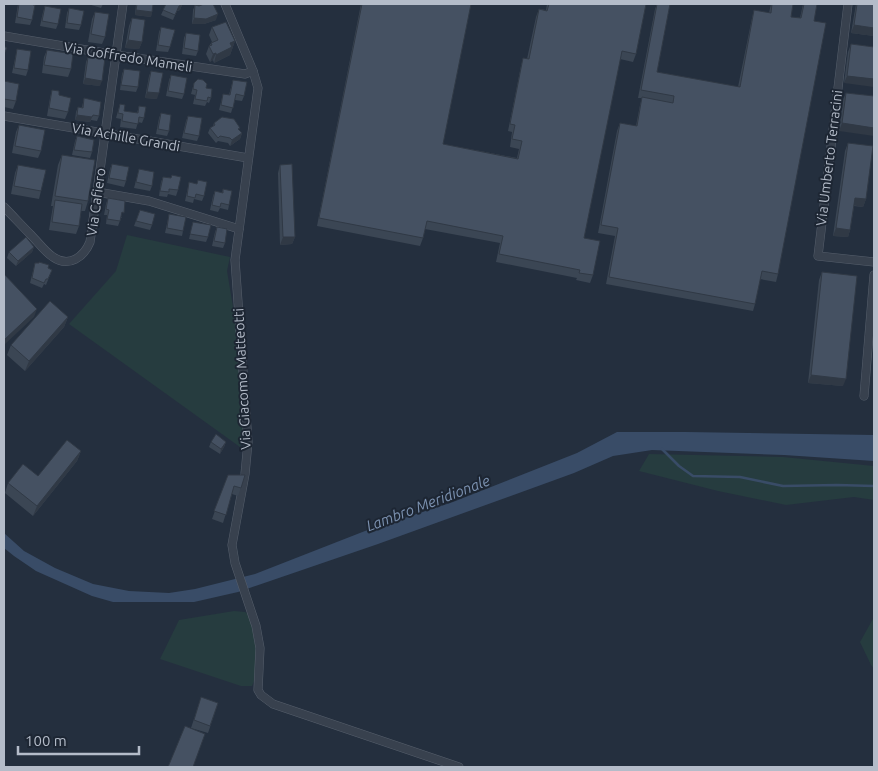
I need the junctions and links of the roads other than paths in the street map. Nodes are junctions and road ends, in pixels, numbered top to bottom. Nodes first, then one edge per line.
1 (123, 4) edge
2 (225, 4) edge
3 (848, 4) edge
4 (4, 36) edge
5 (116, 55) junction
6 (253, 71) junction
7 (4, 116) edge
8 (105, 134) junction
9 (248, 158) junction
10 (97, 192) junction
11 (4, 207) edge
12 (239, 229) junction
13 (874, 262) edge
14 (874, 275) edge
15 (864, 396) dead end
16 (459, 767) edge

1 - 5 street, Via Cafiero
2 - 6 street, Via Giacomo Matteotti
3 - 13 street, Via Umberto Terracini
4 - 5 street, Via Goffredo Mameli
5 - 6 street, Via Goffredo Mameli
5 - 8 street, Via Cafiero
6 - 9 street, Via Giacomo Matteotti
7 - 8 street, Via Achille Grandi
8 - 9 street, Via Achille Grandi
8 - 10 street, Via Cafiero
9 - 12 street, Via Giacomo Matteotti
10 - 11 street, Via Cafiero
10 - 12 street
12 - 16 street, Via Giacomo Matteotti
14 - 15 street

